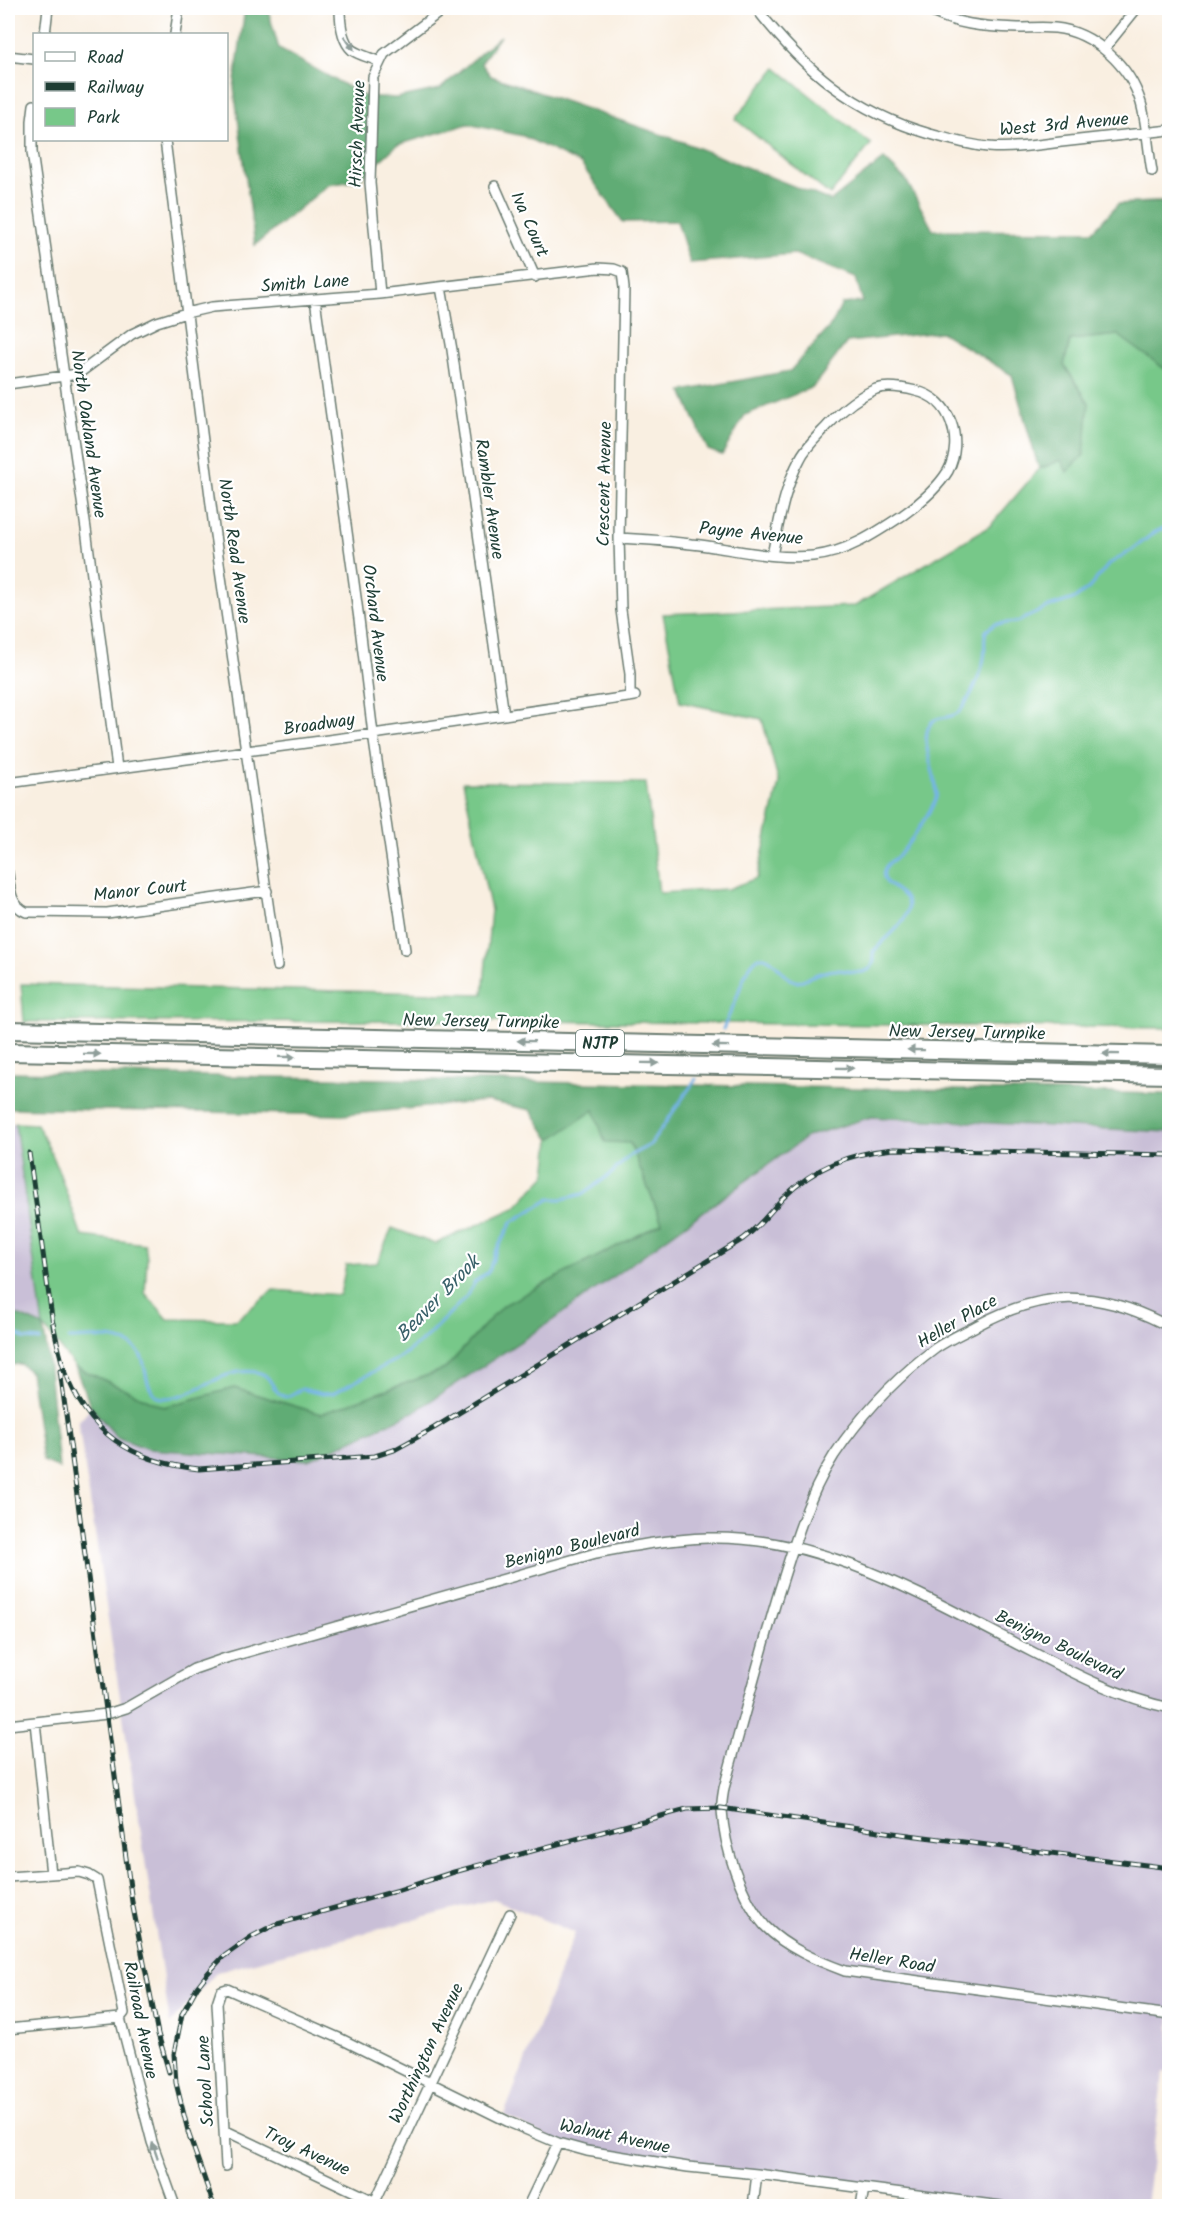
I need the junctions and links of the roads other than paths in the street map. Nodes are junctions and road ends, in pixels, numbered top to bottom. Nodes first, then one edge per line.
1 (48, 8) edge
2 (178, 8) edge
3 (340, 8) edge
4 (445, 8) edge
5 (756, 8) edge
6 (925, 8) edge
7 (1137, 8) edge
8 (45, 33) edge
9 (175, 33) edge
10 (1104, 49) junction
11 (8, 56) edge
12 (33, 59) edge
13 (380, 62) junction
14 (33, 113) edge
15 (1170, 130) edge
16 (1146, 133) junction
17 (165, 141) edge
18 (1152, 171) dead end
19 (495, 186) dead end
20 (622, 272) joint
21 (535, 277) junction
22 (441, 288) junction
23 (380, 294) junction
24 (315, 299) junction
25 (186, 313) junction
26 (63, 376) junction
27 (8, 384) edge
28 (619, 538) junction
29 (772, 555) junction
30 (633, 696) joint
31 (504, 715) junction
32 (373, 734) junction
33 (245, 751) junction
34 (117, 768) junction
35 (8, 783) edge
36 (8, 873) edge
37 (267, 891) junction
38 (405, 950) dead end
39 (277, 966) dead end
40 (8, 1030) edge
41 (8, 1052) edge
42 (1170, 1055) edge
43 (1170, 1075) edge
44 (1162, 1323) dead end
45 (793, 1548) junction
46 (1170, 1708) edge
47 (35, 1722) junction
48 (8, 1725) edge
49 (51, 1874) junction
50 (8, 1877) edge
51 (510, 1914) dead end
52 (220, 1995) joint
53 (1170, 2014) edge
54 (120, 2018) junction
55 (8, 2029) edge
56 (430, 2081) junction
57 (224, 2130) junction
58 (558, 2143) junction
59 (226, 2166) dead end
60 (757, 2174) junction
61 (864, 2188) junction
62 (375, 2204) edge
63 (970, 2205) edge
64 (175, 2206) edge
65 (528, 2206) edge
66 (753, 2206) edge
67 (861, 2206) edge
68 (1001, 2206) edge

1 - 8 street
2 - 9 street
3 -> 13 street
4 - 13 street, Hirsch Avenue
5 - 16 street, West 3rd Avenue
6 - 10 street
7 - 10 street
10 - 16 street
11 - 12 street
13 - 23 street, Hirsch Avenue
14 - 26 street, North Oakland Avenue
15 - 16 street, West 3rd Avenue
16 - 18 street
17 - 25 street, North Read Avenue
19 - 21 street, Iva Court
20 - 21 street, Smith Lane
20 - 28 street, Crescent Avenue
21 - 22 street, Smith Lane
22 - 23 street, Smith Lane
22 - 31 street, Rambler Avenue
23 - 24 street, Smith Lane
24 - 25 street, Smith Lane
24 - 32 street, Orchard Avenue
25 - 26 street, Smith Lane
25 - 33 street, North Read Avenue
26 - 27 street, Smith Lane
26 - 34 street, North Oakland Avenue
28 - 29 street, Payne Avenue
28 - 30 street, Crescent Avenue
29 - 29 street, Payne Avenue
30 - 31 street, Broadway
31 - 32 street, Broadway
32 - 33 street, Broadway
32 - 38 street, Orchard Avenue
33 - 34 street, Broadway
33 - 37 street, North Read Avenue
34 - 35 street, Broadway
36 - 37 street, Manor Court
37 - 39 street, North Read Avenue
42 -> 40 highway, New Jersey Turnpike / NJTP
41 -> 43 highway, NJTP
44 - 45 street, Heller Place
45 - 46 street, Benigno Boulevard
45 - 47 street, Benigno Boulevard
45 - 53 street, Heller Road
47 - 48 street, Benigno Boulevard
47 - 49 street
49 - 50 street
49 - 54 street, Railroad Avenue
51 - 56 street, Worthington Avenue
52 - 56 street, Walnut Avenue
52 - 57 street, School Lane
54 - 55 street
64 -> 54 street, Railroad Avenue
56 - 58 street, Walnut Avenue
56 - 62 street, Worthington Avenue
57 - 59 street, School Lane
57 - 62 street, Troy Avenue
58 - 60 street, Walnut Avenue
58 - 65 street
60 - 61 street, Walnut Avenue
60 - 66 street
61 - 63 street, Walnut Avenue
61 - 67 street
63 - 68 street, Walnut Avenue

